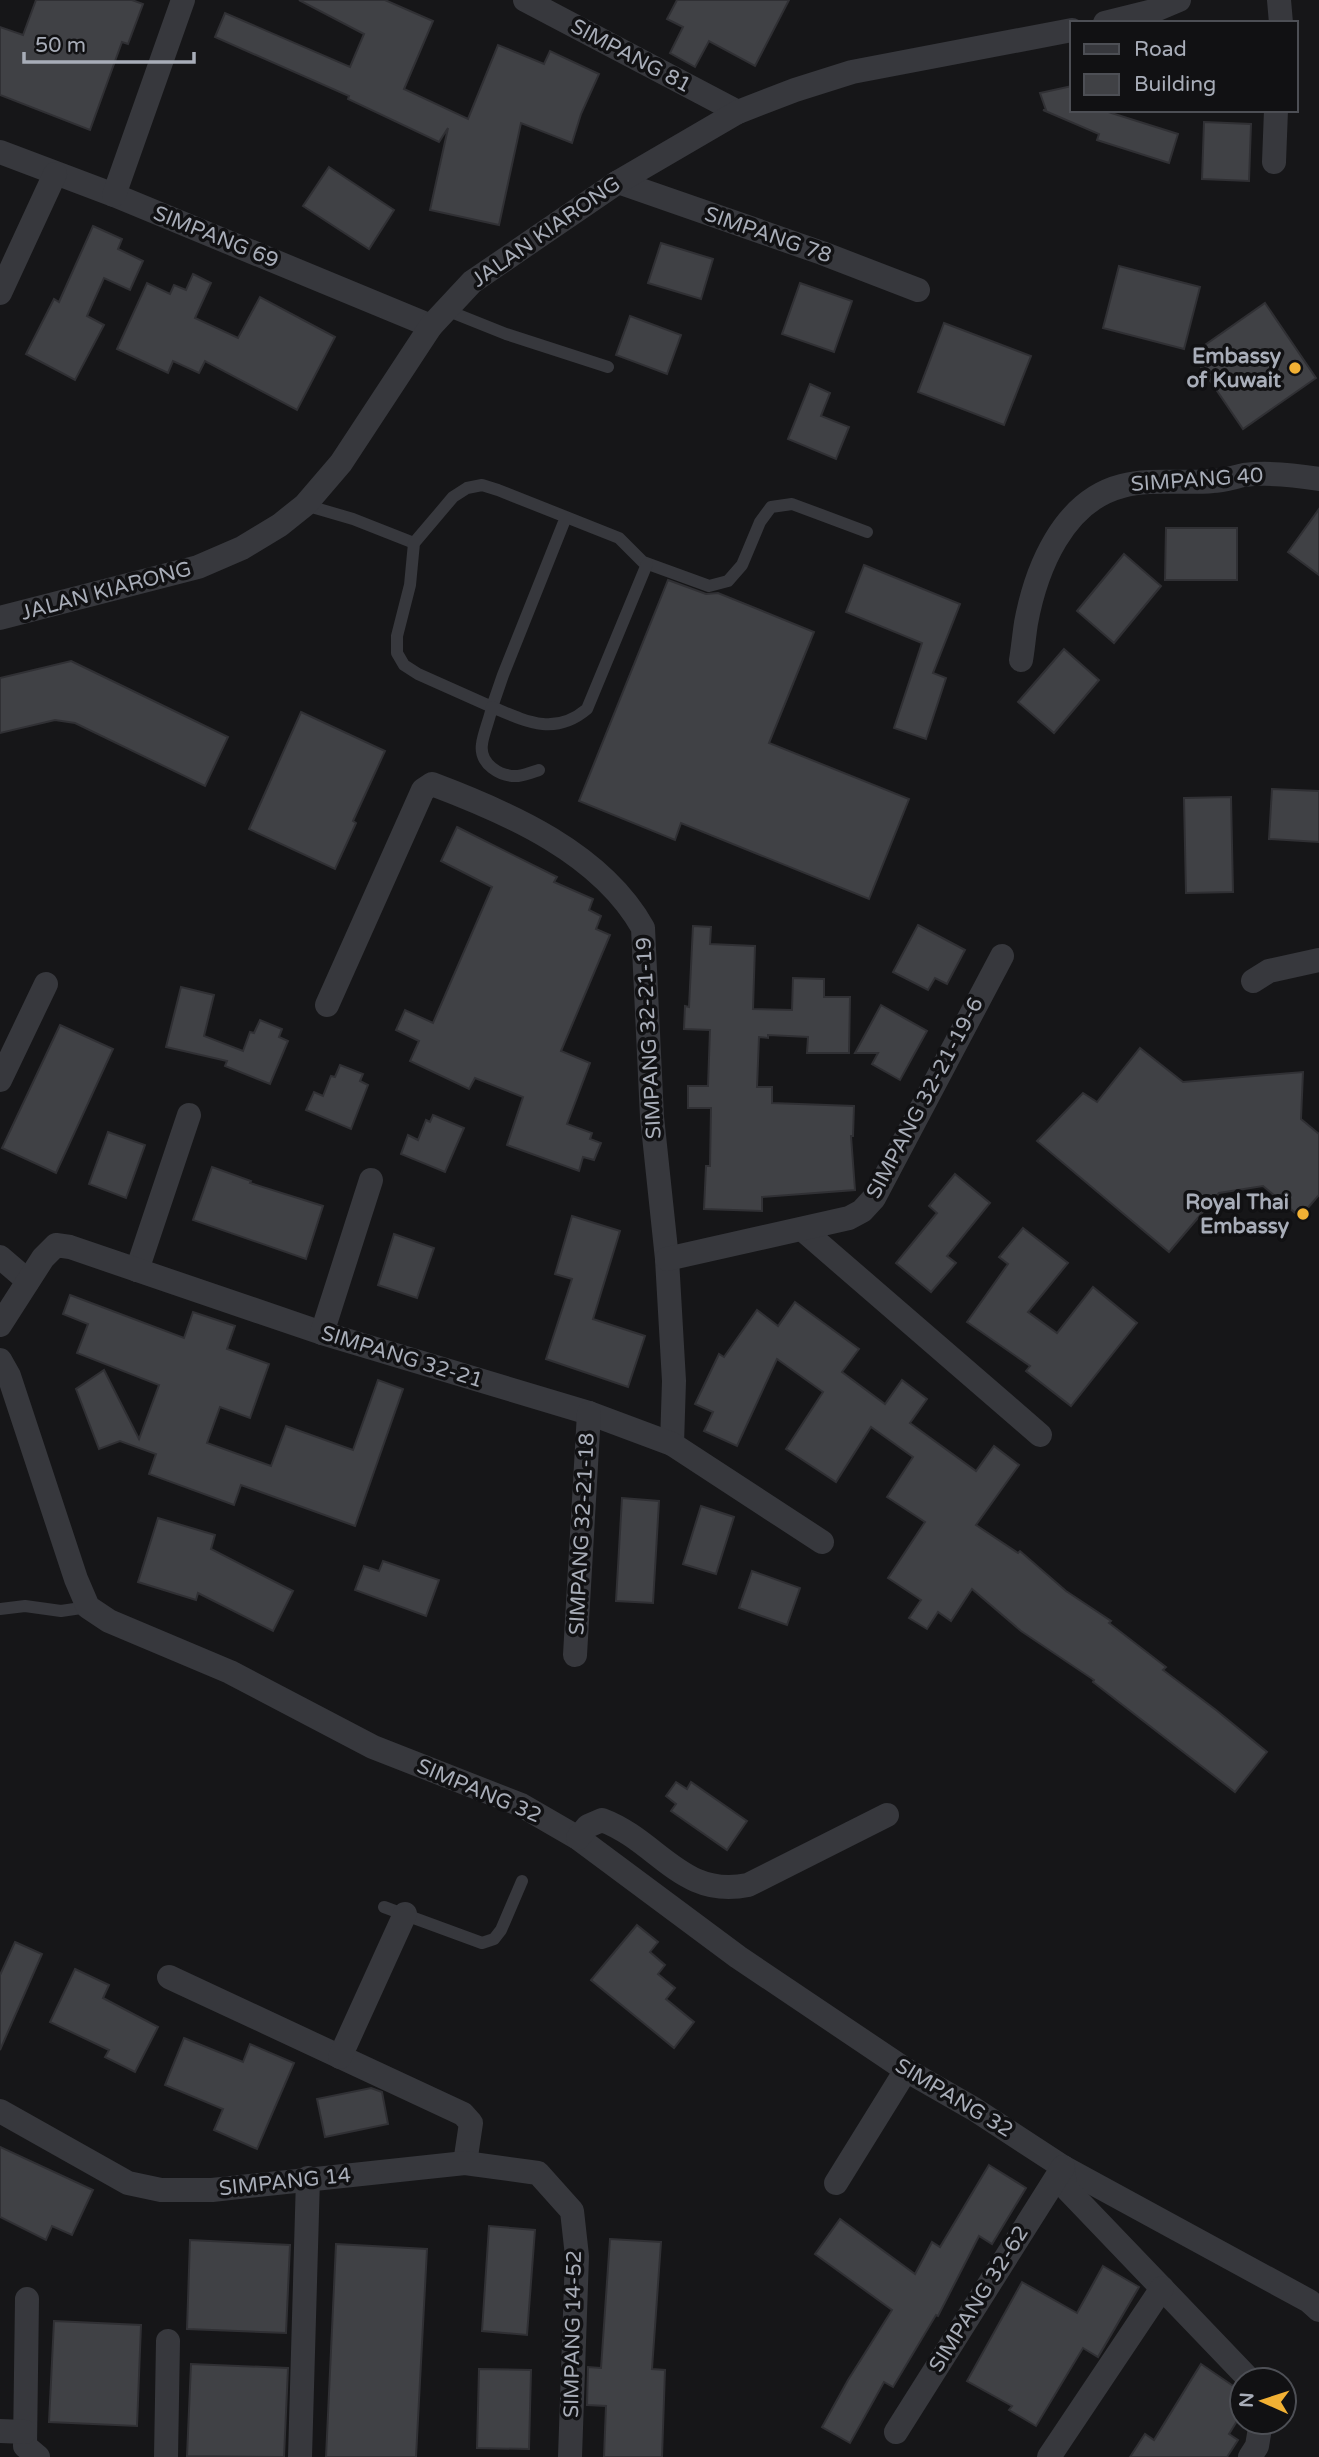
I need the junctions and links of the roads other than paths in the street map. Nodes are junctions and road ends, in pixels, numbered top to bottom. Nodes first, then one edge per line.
1 (183, 0) edge
2 (525, 0) edge
3 (1178, 0) edge
4 (1279, 0) edge
5 (1113, 21) edge
6 (1281, 21) edge
7 (1070, 30) edge
8 (738, 112) junction
9 (1276, 112) edge
10 (0, 152) edge
11 (1274, 162) dead end
12 (55, 174) junction
13 (618, 182) junction
14 (114, 195) junction
15 (919, 290) dead end
16 (0, 293) edge
17 (439, 318) junction
18 (608, 367) dead end
19 (1319, 479) edge
20 (305, 506) junction
21 (566, 517) junction
22 (867, 532) dead end
23 (414, 542) junction
24 (646, 564) junction
25 (0, 618) edge
26 (1021, 660) dead end
27 (492, 707) junction
28 (539, 770) dead end
29 (1002, 956) dead end
30 (1319, 960) edge
31 (1254, 981) dead end
32 (46, 984) dead end
33 (327, 1005) dead end
34 (0, 1080) edge
35 (189, 1115) dead end
36 (371, 1180) dead end
37 (802, 1229) junction
38 (0, 1257) edge
39 (667, 1259) junction
40 (138, 1270) junction
41 (28, 1280) junction
42 (0, 1325) edge
43 (322, 1333) junction
44 (0, 1360) edge
45 (589, 1413) junction
46 (1040, 1435) dead end
47 (672, 1444) junction
48 (822, 1542) dead end
49 (88, 1607) junction
50 (0, 1609) edge
51 (575, 1655) dead end
52 (887, 1815) dead end
53 (578, 1838) junction
54 (522, 1881) dead end
55 (394, 1910) joint
56 (169, 1977) dead end
57 (340, 2057) junction
58 (906, 2070) junction
59 (0, 2111) edge
60 (465, 2163) junction
61 (1063, 2167) junction
62 (308, 2178) junction
63 (836, 2183) dead end
64 (572, 2211) joint
65 (1162, 2288) junction
66 (27, 2299) dead end
67 (1316, 2301) edge
68 (167, 2341) dead end
69 (1237, 2366) edge
70 (0, 2431) edge
71 (25, 2432) junction
72 (896, 2432) dead end
73 (1259, 2436) edge
74 (38, 2457) edge
75 (166, 2457) edge
76 (300, 2457) edge
77 (570, 2457) edge
78 (1049, 2457) edge
79 (1250, 2457) edge

1 - 14 street
2 - 8 street, SIMPANG 81
3 - 5 street
4 - 6 street
7 - 8 street, JALAN KIARONG
8 - 13 street, JALAN KIARONG
9 - 11 street
10 - 12 street, SIMPANG 69
12 - 14 street, SIMPANG 69
12 - 16 street
13 - 15 street, SIMPANG 78
13 - 17 street, JALAN KIARONG
14 - 17 street, SIMPANG 69
17 - 18 lane
17 - 20 street, JALAN KIARONG
19 - 26 street, SIMPANG 40
20 - 23 lane
20 - 25 street, JALAN KIARONG
21 - 23 lane
21 - 24 lane
21 - 27 lane
22 - 24 lane
23 - 27 lane
24 - 27 lane
27 - 28 lane
29 - 37 street, SIMPANG 32-21-19-6
30 - 31 street
32 - 34 street
33 - 39 street, SIMPANG 32-21-19
35 - 40 street
36 - 43 street
37 - 39 street, SIMPANG 32-21-19-6
37 - 46 street
38 - 41 street
39 - 47 street, SIMPANG 32-21-19
40 - 41 street, SIMPANG 32-21
40 - 43 street, SIMPANG 32-21
41 - 42 street, SIMPANG 32-21
43 - 45 street, SIMPANG 32-21
44 - 49 street
45 - 47 street, SIMPANG 32-21
45 - 51 street, SIMPANG 32-21-18
47 - 48 street, SIMPANG 32-21
49 - 50 lane
49 - 53 street, SIMPANG 32
52 - 53 street
53 - 58 street, SIMPANG 32
54 - 55 lane
55 - 57 street
56 - 57 street
57 - 60 street
58 - 61 street, SIMPANG 32
58 - 63 street
59 - 62 street, SIMPANG 14
60 - 62 street, SIMPANG 14
60 - 64 street, SIMPANG 14
61 - 65 street
61 - 67 street, SIMPANG 32
61 - 72 street, SIMPANG 32-62
62 - 76 street
64 - 77 street, SIMPANG 14-52
65 - 69 street
65 - 78 street
66 - 71 street
68 - 75 street
70 - 71 street
71 - 74 street
73 - 79 street

